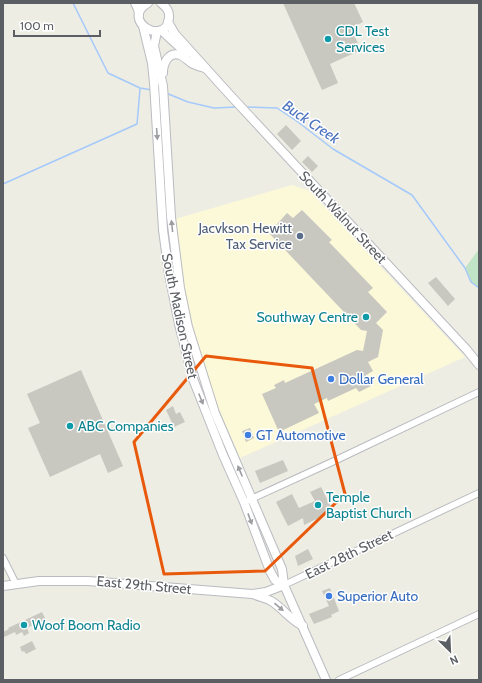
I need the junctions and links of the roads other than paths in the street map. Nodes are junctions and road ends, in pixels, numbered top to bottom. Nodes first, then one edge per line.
1 (134, 3) edge
2 (147, 3) edge
3 (164, 4) edge
4 (140, 15) junction
5 (168, 22) junction
6 (143, 26) junction
7 (159, 31) junction
8 (206, 68) junction
9 (164, 90) junction
10 (479, 365) edge
11 (479, 392) edge
12 (479, 493) edge
13 (247, 500) junction
14 (3, 558) edge
15 (16, 584) junction
16 (284, 585) junction
17 (3, 586) edge
18 (252, 594) junction
19 (479, 614) edge
20 (302, 626) junction
21 (326, 680) edge
22 (339, 680) edge

1 - 4 main road
2 - 4 main road
3 - 5 main road
4 - 6 main road, South Madison Street
5 - 7 main road
5 - 8 main road, South Walnut Street
6 - 7 main road
6 -> 13 main road, South Madison Street
7 - 8 main road, South Walnut Street
7 - 9 main road, South Madison Street
8 - 9 main road
8 - 10 main road, South Walnut Street
13 -> 9 main road, South Madison Street
11 - 13 street
12 - 16 street, East 28th Street
13 - 16 main road, South Madison Street
13 -> 16 main road, South Madison Street
14 - 15 street
15 - 17 main road, East 29th Street
15 - 18 main road, East 29th Street
16 - 18 main road, East 29th Street
16 - 20 main road, South Madison Street
18 -> 20 main road
19 - 22 street
20 - 21 main road, South Madison Street

